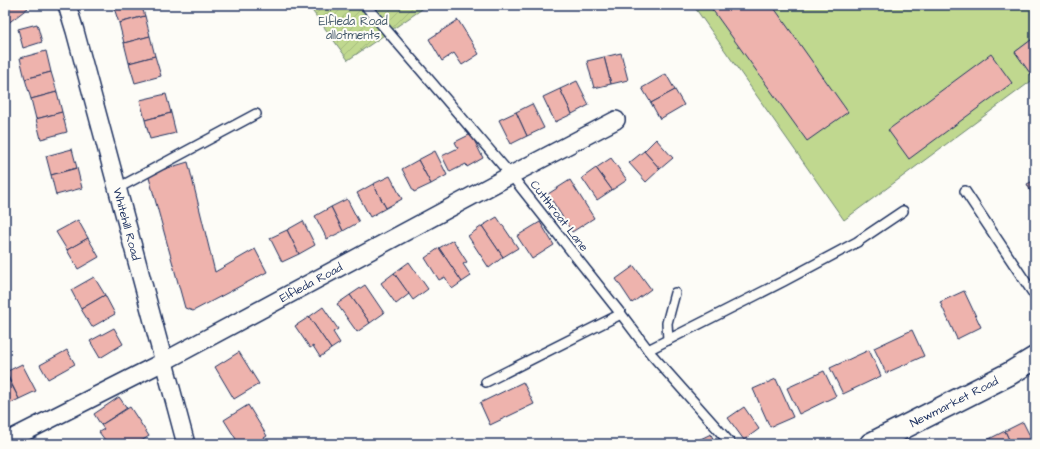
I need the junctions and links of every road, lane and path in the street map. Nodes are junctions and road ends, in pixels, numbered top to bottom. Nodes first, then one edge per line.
1 (67, 5) edge
2 (365, 5) edge
3 (256, 114) dead end
4 (616, 120) dead end
5 (511, 175) junction
6 (118, 188) junction
7 (965, 191) dead end
8 (903, 211) dead end
9 (675, 293) dead end
10 (1035, 296) edge
11 (621, 314) junction
12 (668, 340) junction
13 (648, 350) junction
14 (1035, 358) edge
15 (163, 362) junction
16 (486, 382) dead end
17 (5, 442) edge
18 (186, 444) edge
19 (731, 444) edge
20 (871, 444) edge

1 - 6 street, Whitehill Road
2 - 5 lane, Cutthroat Lane
3 - 6 lane
4 - 5 street, Elfleda Road
5 - 11 lane, Cutthroat Lane
5 - 15 street, Elfleda Road
6 - 15 street, Whitehill Road
7 - 10 lane
8 - 12 lane
9 - 12 lane
11 - 13 lane, Cutthroat Lane
11 - 16 lane
12 - 13 lane
13 - 19 lane, Cutthroat Lane
14 - 20 main road, Newmarket Road
15 - 17 street, Elfleda Road
15 - 18 street, Whitehill Road

